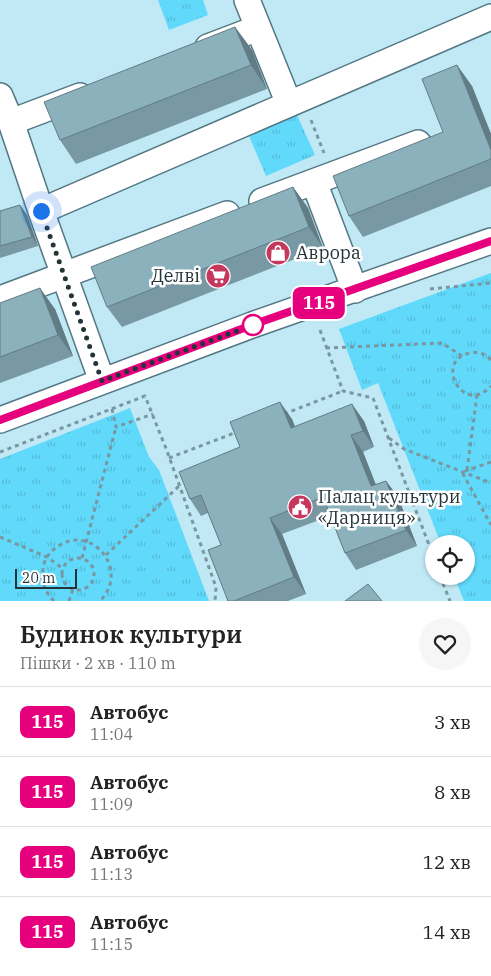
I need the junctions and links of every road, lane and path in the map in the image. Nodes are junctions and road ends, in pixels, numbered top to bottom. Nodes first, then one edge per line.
1 (247, 0) edge
2 (491, 17) edge
3 (258, 28) junction
4 (185, 56) edge
5 (102, 87) edge
6 (0, 96) edge
7 (296, 101) junction
8 (11, 122) junction
9 (418, 142) edge
10 (323, 178) junction
11 (41, 211) junction
12 (491, 241) edge
13 (65, 274) junction
14 (491, 283) edge
15 (355, 290) junction
16 (430, 290) dead end
17 (0, 299) edge
18 (320, 330) dead end
19 (326, 348) junction
20 (462, 356) junction
21 (491, 360) edge
22 (102, 381) junction
23 (491, 386) edge
24 (343, 391) junction
25 (477, 395) junction
26 (112, 409) junction
27 (152, 414) junction
28 (279, 416) edge
29 (0, 420) edge
30 (116, 427) junction
31 (243, 430) edge
32 (388, 438) junction
33 (0, 452) edge
34 (169, 458) junction
35 (491, 462) edge
36 (467, 470) junction
37 (462, 472) junction
38 (491, 483) edge
39 (179, 486) junction
40 (491, 525) edge
41 (425, 535) edge
42 (0, 536) edge
43 (88, 542) junction
44 (106, 555) junction
45 (47, 557) junction
46 (82, 558) junction
47 (62, 568) junction
48 (444, 585) edge
49 (73, 590) junction
50 (101, 600) edge
51 (54, 601) edge
52 (69, 601) edge
53 (108, 601) edge
54 (215, 601) edge
55 (450, 601) edge

1 - 3 street
2 - 7 street
3 - 4 street
3 - 7 street
5 - 8 street
6 - 8 street
7 - 10 path
7 - 11 street
8 - 11 street
9 - 10 street
10 - 13 street
10 - 15 street
11 - 13 street
12 - 15 street
13 - 17 street
13 - 22 street
14 - 16 path
15 - 22 street
18 - 19 path
19 - 20 path
19 - 24 path
20 - 21 path
20 - 25 path
22 - 29 street
23 - 25 path
24 - 28 path
24 - 32 path
25 - 36 path
26 - 27 path
26 - 30 path
26 - 33 path
27 - 30 path
27 - 34 path
30 - 43 path
31 - 34 path
32 - 37 path
32 - 41 path
34 - 39 path
35 - 36 path
36 - 37 path
37 - 38 path
37 - 40 path
39 - 44 path
39 - 54 path
42 - 45 path
43 - 44 path
43 - 45 path
43 - 46 path
44 - 50 path
45 - 47 path
45 - 51 path
46 - 47 path
46 - 49 path
47 - 49 path
48 - 55 path
49 - 52 path
50 - 53 path

